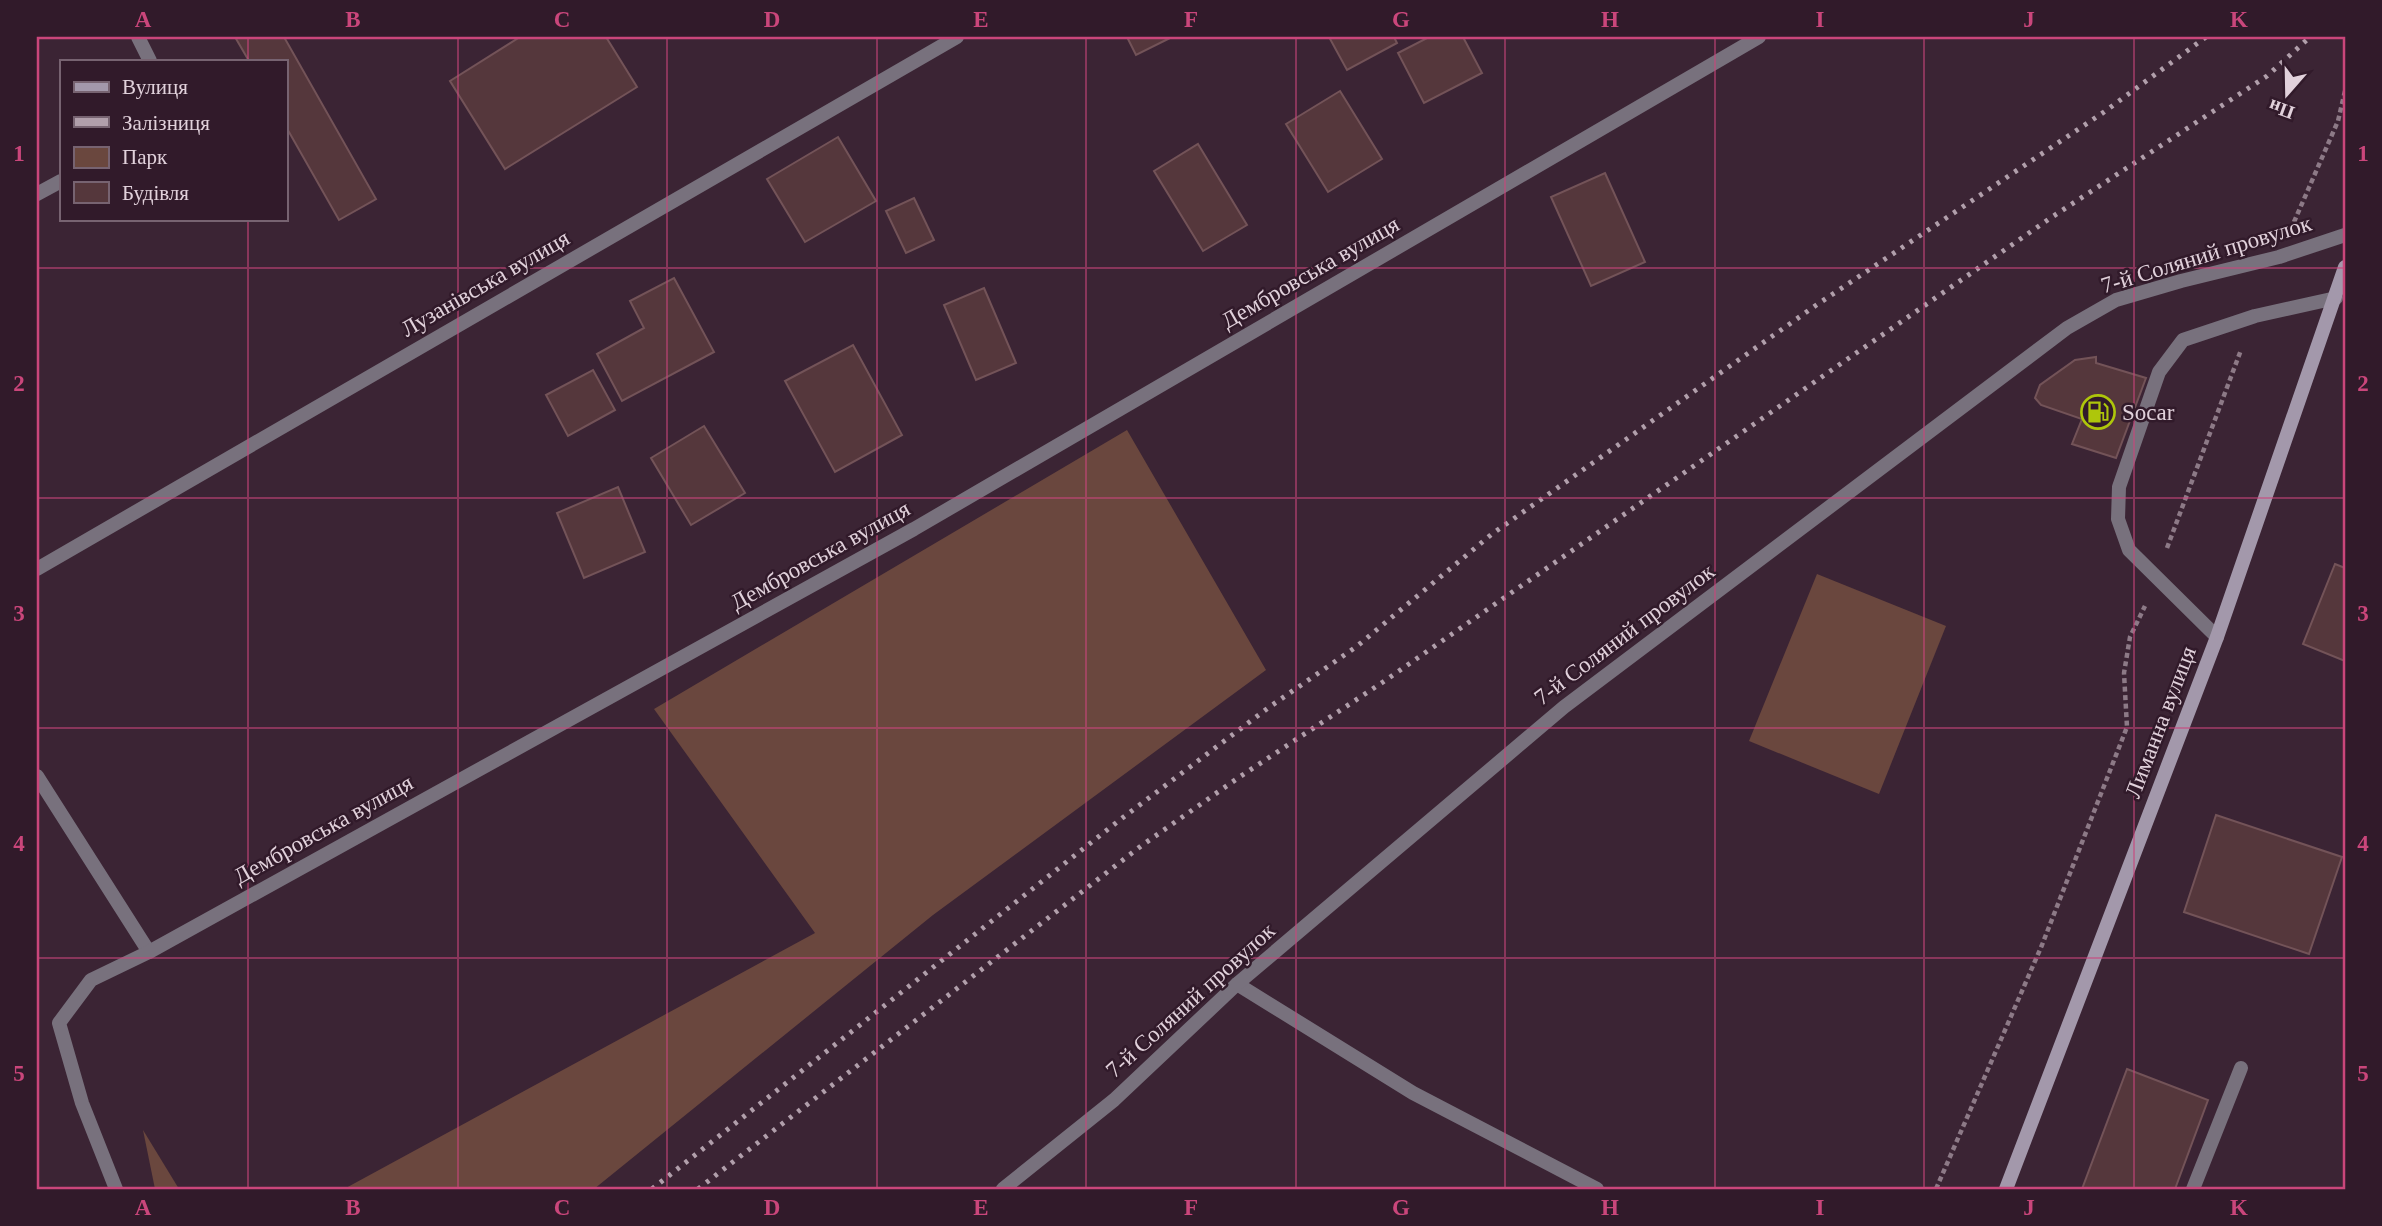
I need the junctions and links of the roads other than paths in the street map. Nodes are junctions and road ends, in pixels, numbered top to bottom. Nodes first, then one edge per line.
1 (138, 37) edge
2 (957, 37) edge
3 (1759, 37) edge
4 (150, 60) edge
5 (60, 182) edge
6 (37, 194) edge
7 (2345, 235) edge
8 (2345, 267) edge
9 (2336, 298) junction
10 (37, 569) edge
11 (2217, 636) junction
12 (37, 776) edge
13 (149, 952) junction
14 (1237, 984) junction
15 (2241, 1068) dead end
16 (116, 1189) edge
17 (1003, 1189) edge
18 (1597, 1189) edge
19 (2006, 1189) edge
20 (2193, 1189) edge

1 - 4 street
2 - 10 street, Лузанівська вулиця
3 - 13 street, Дембровська вулиця
5 - 6 street
7 - 14 street, 7-й Соляний провулок
8 - 9 main road, Лиманна вулиця
9 - 11 main road, Лиманна вулиця
9 - 11 street
11 - 19 main road, Лиманна вулиця
12 - 13 street
13 - 16 street, Дембровська вулиця
14 - 17 street, 7-й Соляний провулок
14 - 18 street
15 - 20 street

